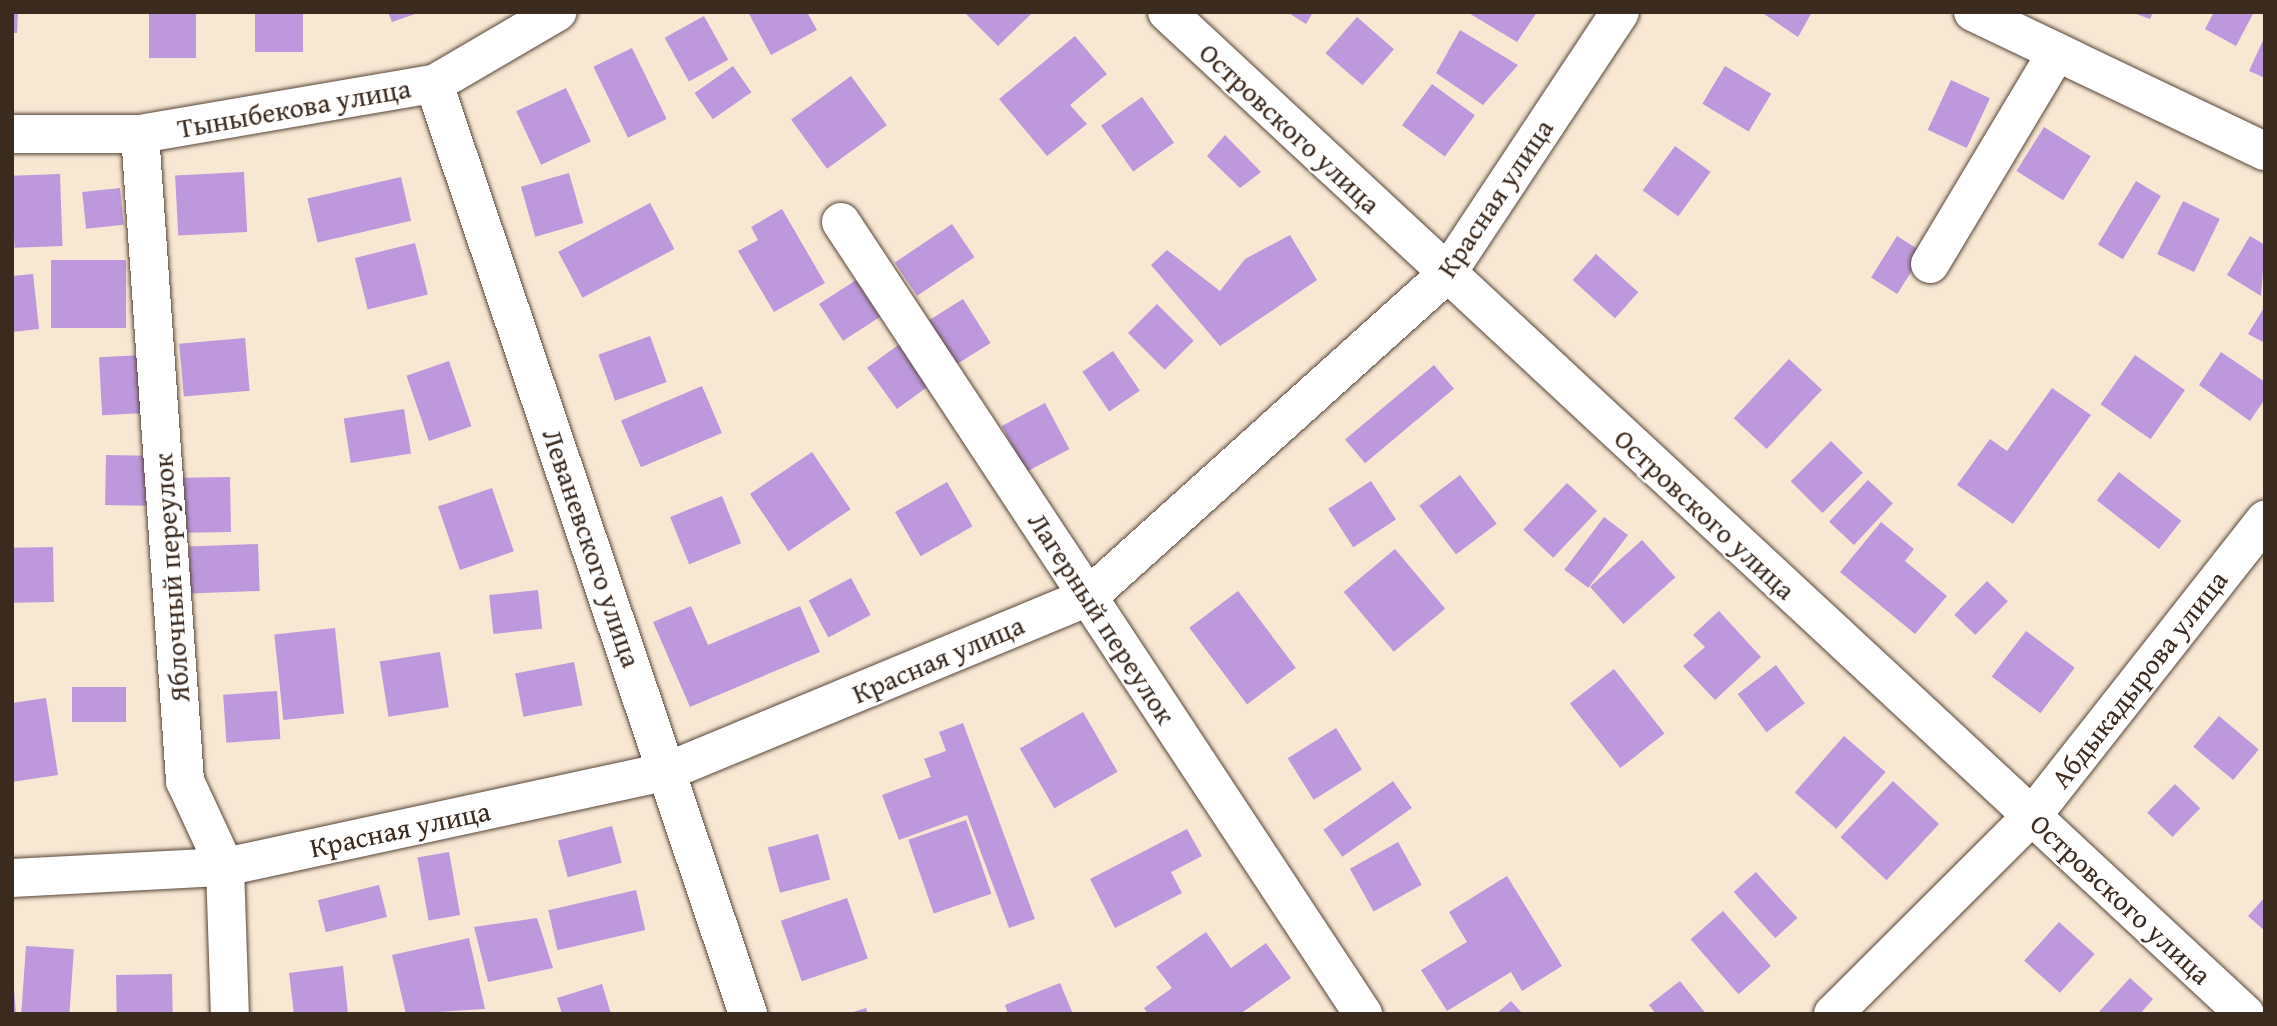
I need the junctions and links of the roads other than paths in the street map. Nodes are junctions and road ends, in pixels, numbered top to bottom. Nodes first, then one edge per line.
1 (557, 12) edge
2 (1167, 12) edge
3 (1620, 12) edge
4 (1973, 12) edge
5 (2057, 52) junction
6 (434, 84) junction
7 (12, 134) edge
8 (139, 134) junction
9 (2265, 151) edge
10 (841, 222) dead end
11 (1930, 264) dead end
12 (1446, 275) junction
13 (2264, 523) edge
14 (1088, 597) junction
15 (668, 771) junction
16 (2032, 816) junction
17 (225, 867) junction
18 (12, 878) edge
19 (230, 1014) edge
20 (748, 1014) edge
21 (1363, 1014) edge
22 (1833, 1014) edge
23 (2245, 1014) edge

1 - 6 street, Тыныбекова улица
2 - 12 street, Островского улица
3 - 12 street, Красная улица
4 - 5 street
5 - 9 street
5 - 11 street
6 - 8 street, Тыныбекова улица
6 - 15 street, Леваневского улица
7 - 8 street, Тыныбекова улица
8 - 17 street, Яблочный переулок
10 - 14 street, Лагерный переулок
12 - 14 street, Красная улица
12 - 16 street, Островского улица
13 - 16 street, Абдыкадырова улица
14 - 15 street, Красная улица
14 - 21 street, Лагерный переулок
15 - 17 street, Красная улица
15 - 20 street, Леваневского улица
16 - 22 street, Абдыкадырова улица
16 - 23 street, Островского улица
17 - 18 street, Красная улица
17 - 19 street, Яблочный переулок

